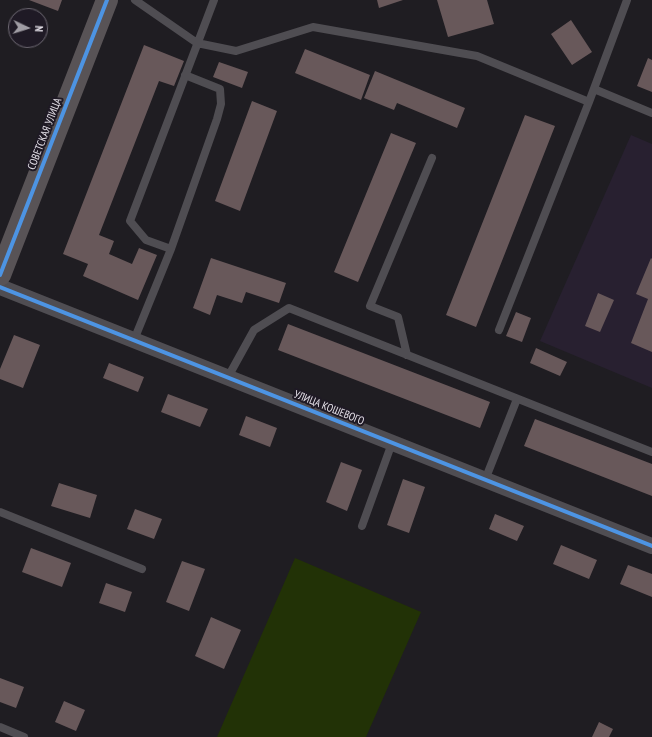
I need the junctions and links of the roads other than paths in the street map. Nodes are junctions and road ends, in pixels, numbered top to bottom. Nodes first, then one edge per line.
1 (107, 0) edge
2 (135, 0) edge
3 (214, 0) edge
4 (627, 0) edge
5 (197, 43) junction
6 (185, 74) junction
7 (594, 89) junction
8 (589, 102) junction
9 (652, 113) edge
10 (432, 158) dead end
11 (171, 249) junction
12 (0, 275) edge
13 (0, 287) edge
14 (499, 330) dead end
15 (134, 340) junction
16 (407, 355) junction
17 (228, 378) junction
18 (517, 398) junction
19 (392, 443) junction
20 (652, 452) edge
21 (485, 480) junction
22 (0, 512) edge
23 (362, 526) dead end
24 (652, 546) edge
25 (142, 569) dead end
26 (0, 727) edge
27 (24, 737) edge

1 - 12 street, СОВЕТСКАЯ УЛИЦА
2 - 5 lane
3 - 5 lane
4 - 7 lane
5 - 6 lane
5 - 8 lane
6 - 11 lane
6 - 11 lane
7 - 8 lane
7 - 9 lane
8 - 14 lane
10 - 16 lane
11 - 15 lane
13 - 15 street, УЛИЦА КОШЕВОГО
15 - 17 street, УЛИЦА КОШЕВОГО
16 - 17 lane
16 - 18 lane
17 - 19 street, УЛИЦА КОШЕВОГО
18 - 20 lane
18 - 21 lane
19 - 21 street, УЛИЦА КОШЕВОГО
19 - 23 lane
21 - 24 street, УЛИЦА КОШЕВОГО
22 - 25 lane
26 - 27 lane

